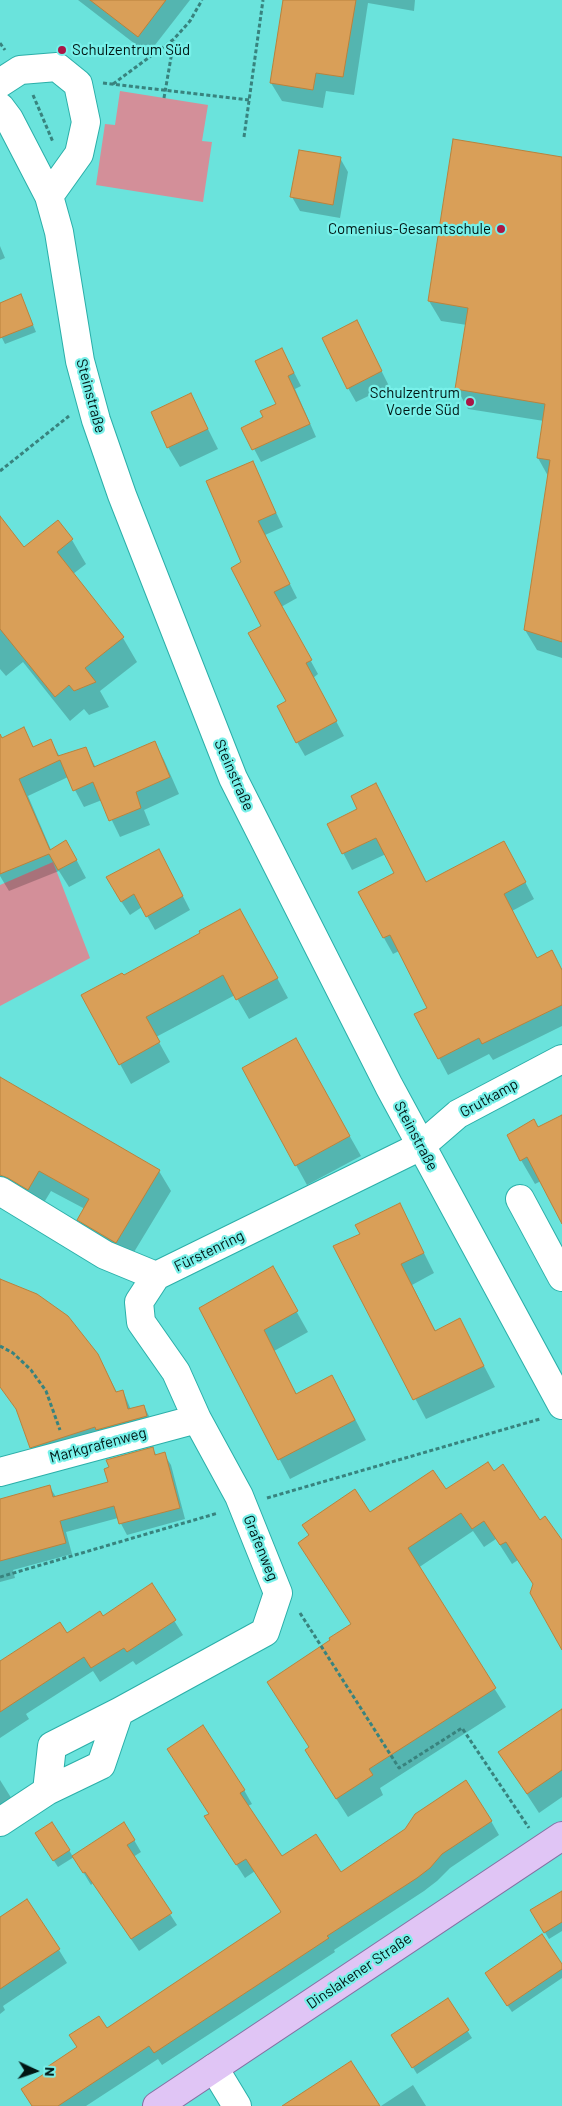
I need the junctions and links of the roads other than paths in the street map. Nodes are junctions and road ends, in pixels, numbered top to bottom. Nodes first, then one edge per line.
1 (0, 83) edge
2 (0, 107) edge
3 (49, 196) junction
4 (562, 1059) edge
5 (422, 1146) junction
6 (0, 1191) edge
7 (520, 1198) dead end
8 (156, 1276) junction
9 (562, 1278) edge
10 (553, 1411) edge
11 (197, 1418) junction
12 (0, 1472) edge
13 (119, 1712) junction
14 (47, 1791) junction
15 (0, 1822) edge
16 (552, 1842) edge
17 (214, 2068) junction
18 (157, 2106) edge
19 (237, 2106) edge

1 - 3 street
2 - 3 street, Steinstraße
3 - 5 street, Steinstraße
4 - 5 street, Grutkamp
5 - 8 street, Fürstenring
5 - 10 street, Steinstraße
6 - 8 street, Fürstenring
7 - 9 street
8 - 11 street, Grafenweg
11 - 12 street, Markgrafenweg
11 - 13 street, Grafenweg
13 - 14 street
13 - 14 street, Grafenweg
14 - 15 street
16 - 17 main road, Dinslakener Straße
17 - 18 main road, Dinslakener Straße
17 - 19 street

